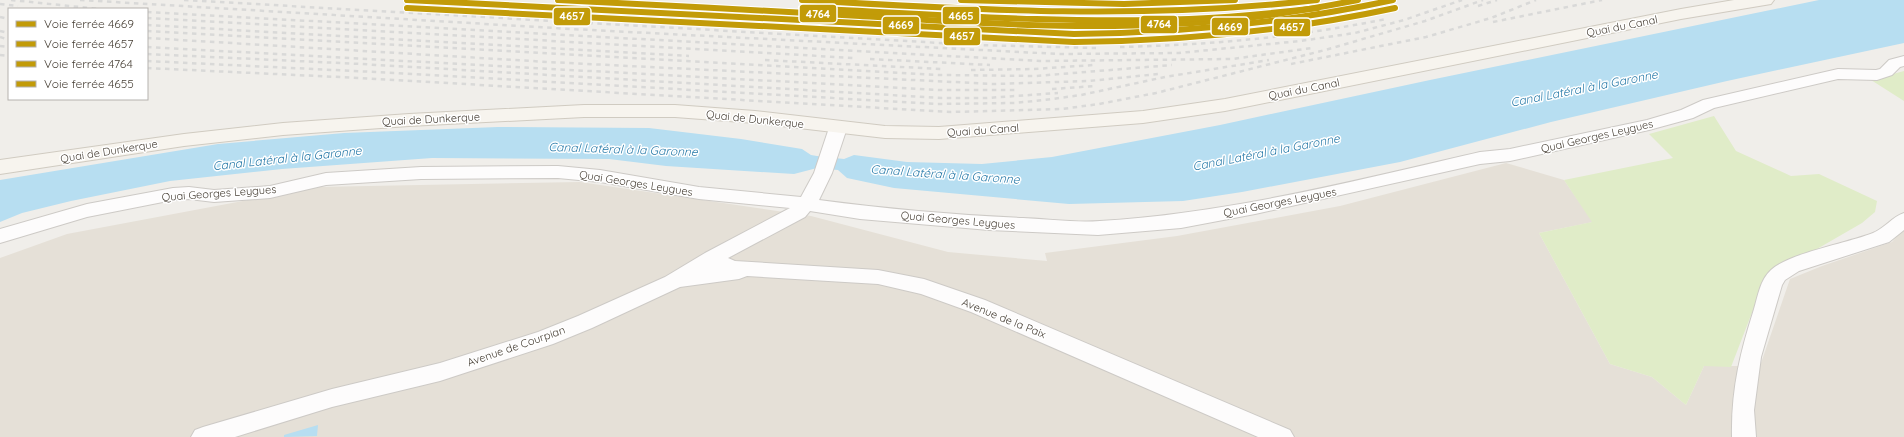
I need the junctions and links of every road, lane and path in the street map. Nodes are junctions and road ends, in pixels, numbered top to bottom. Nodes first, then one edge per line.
1 (1725, 0) edge
2 (1759, 1) edge
3 (1681, 14) junction
4 (1904, 61) edge
5 (837, 132) junction
6 (0, 168) edge
7 (811, 199) junction
8 (1904, 220) edge
9 (0, 236) edge
10 (712, 258) junction
11 (752, 270) junction
12 (672, 282) junction
13 (204, 437) edge
14 (1282, 437) edge
15 (1744, 437) edge

1 - 3 street
2 - 3 street, Quai du Canal
3 - 5 street, Quai du Canal
4 - 7 street, Quai Georges Leygues
5 - 6 street, Quai de Dunkerque
5 - 7 street
7 - 9 street, Quai Georges Leygues
7 - 10 street, Avenue de Courpian
8 - 15 street
10 - 11 street, Avenue de la Paix
10 - 12 street, Avenue de Courpian
11 - 12 street
11 - 14 street, Avenue de la Paix
12 - 13 street, Avenue de Courpian

